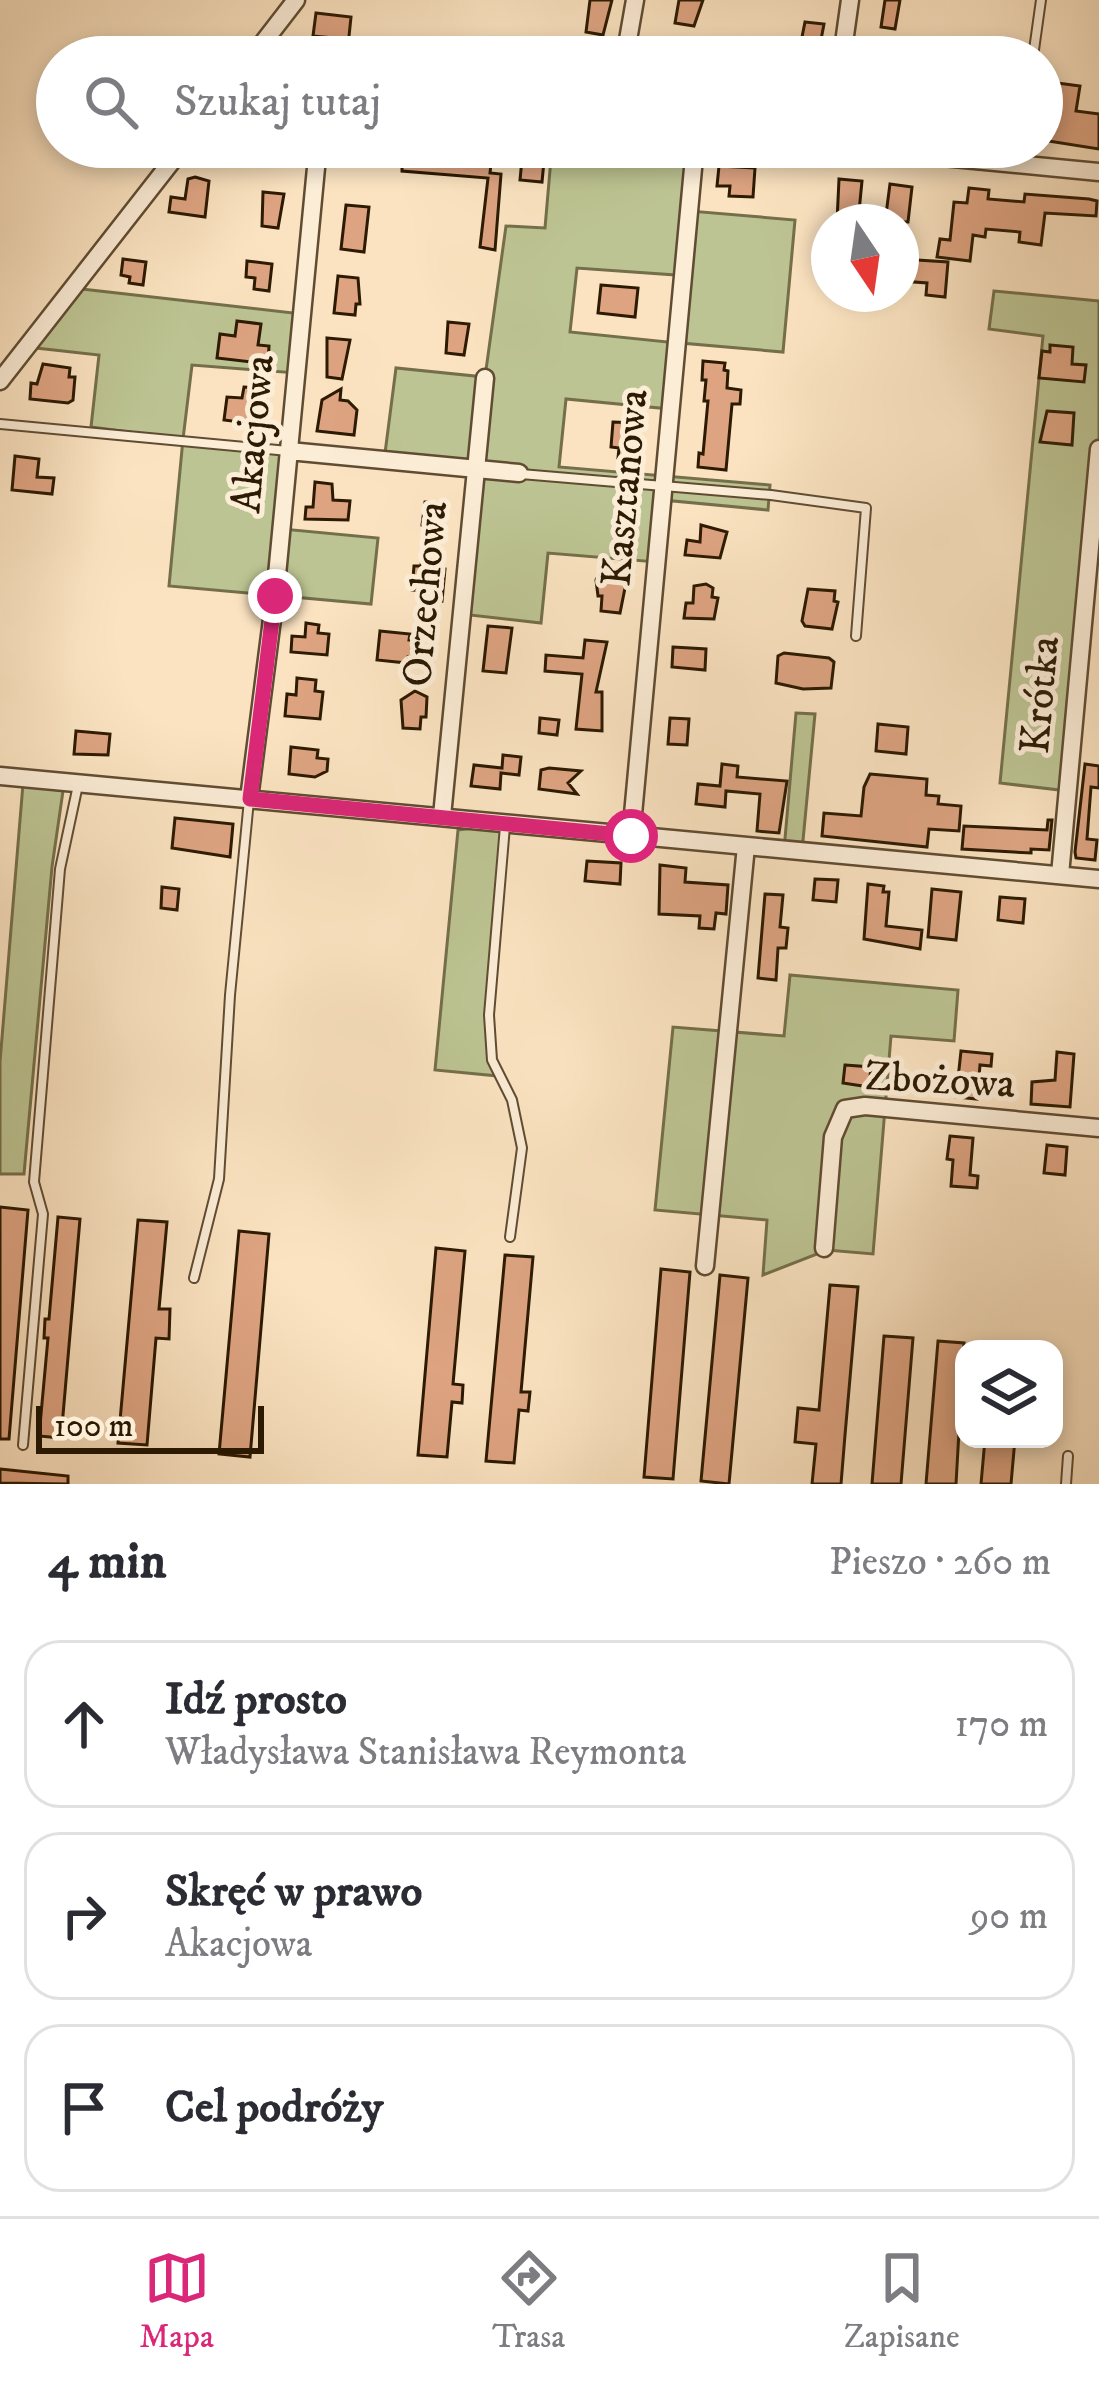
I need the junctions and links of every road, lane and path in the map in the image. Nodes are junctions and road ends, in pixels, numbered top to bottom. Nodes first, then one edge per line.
1 (296, 0) edge
2 (635, 0) edge
3 (850, 0) edge
4 (1041, 0) edge
5 (268, 36) edge
6 (629, 36) edge
7 (845, 36) edge
8 (1036, 36) edge
9 (1063, 165) edge
10 (167, 168) edge
11 (316, 168) edge
12 (693, 168) edge
13 (1099, 172) edge
14 (484, 378) dead end
15 (0, 381) edge
16 (0, 424) edge
17 (1099, 449) edge
18 (289, 451) junction
19 (474, 472) junction
20 (520, 473) joint
21 (663, 487) junction
22 (856, 636) dead end
23 (0, 776) edge
24 (79, 783) junction
25 (250, 799) junction
26 (442, 816) junction
27 (505, 824) junction
28 (631, 836) junction
29 (746, 846) junction
30 (1060, 875) junction
31 (1099, 879) edge
32 (1099, 1128) edge
33 (510, 1237) dead end
34 (824, 1248) dead end
35 (705, 1266) dead end
36 (194, 1278) dead end
37 (23, 1444) dead end
38 (1068, 1456) dead end
39 (1066, 1484) edge

1 - 5 street
2 - 6 street
3 - 7 street
4 - 8 lane
9 - 13 street
10 - 15 street
11 - 18 street, Akacjowa
12 - 21 street, Kasztanowa
14 - 19 street, Orzechowa
16 - 18 lane
17 - 30 street, Krótka
18 - 19 street
18 - 25 street, Akacjowa
19 - 20 street
19 - 26 street, Orzechowa
20 - 21 lane
21 - 22 lane
21 - 28 street, Kasztanowa
23 - 24 street
24 - 25 street
24 - 37 lane
25 - 26 street
25 - 36 lane
26 - 27 street
27 - 28 street
27 - 33 lane
28 - 29 street
29 - 30 street
29 - 35 street
30 - 31 street
32 - 34 street, Zbożowa
38 - 39 lane

